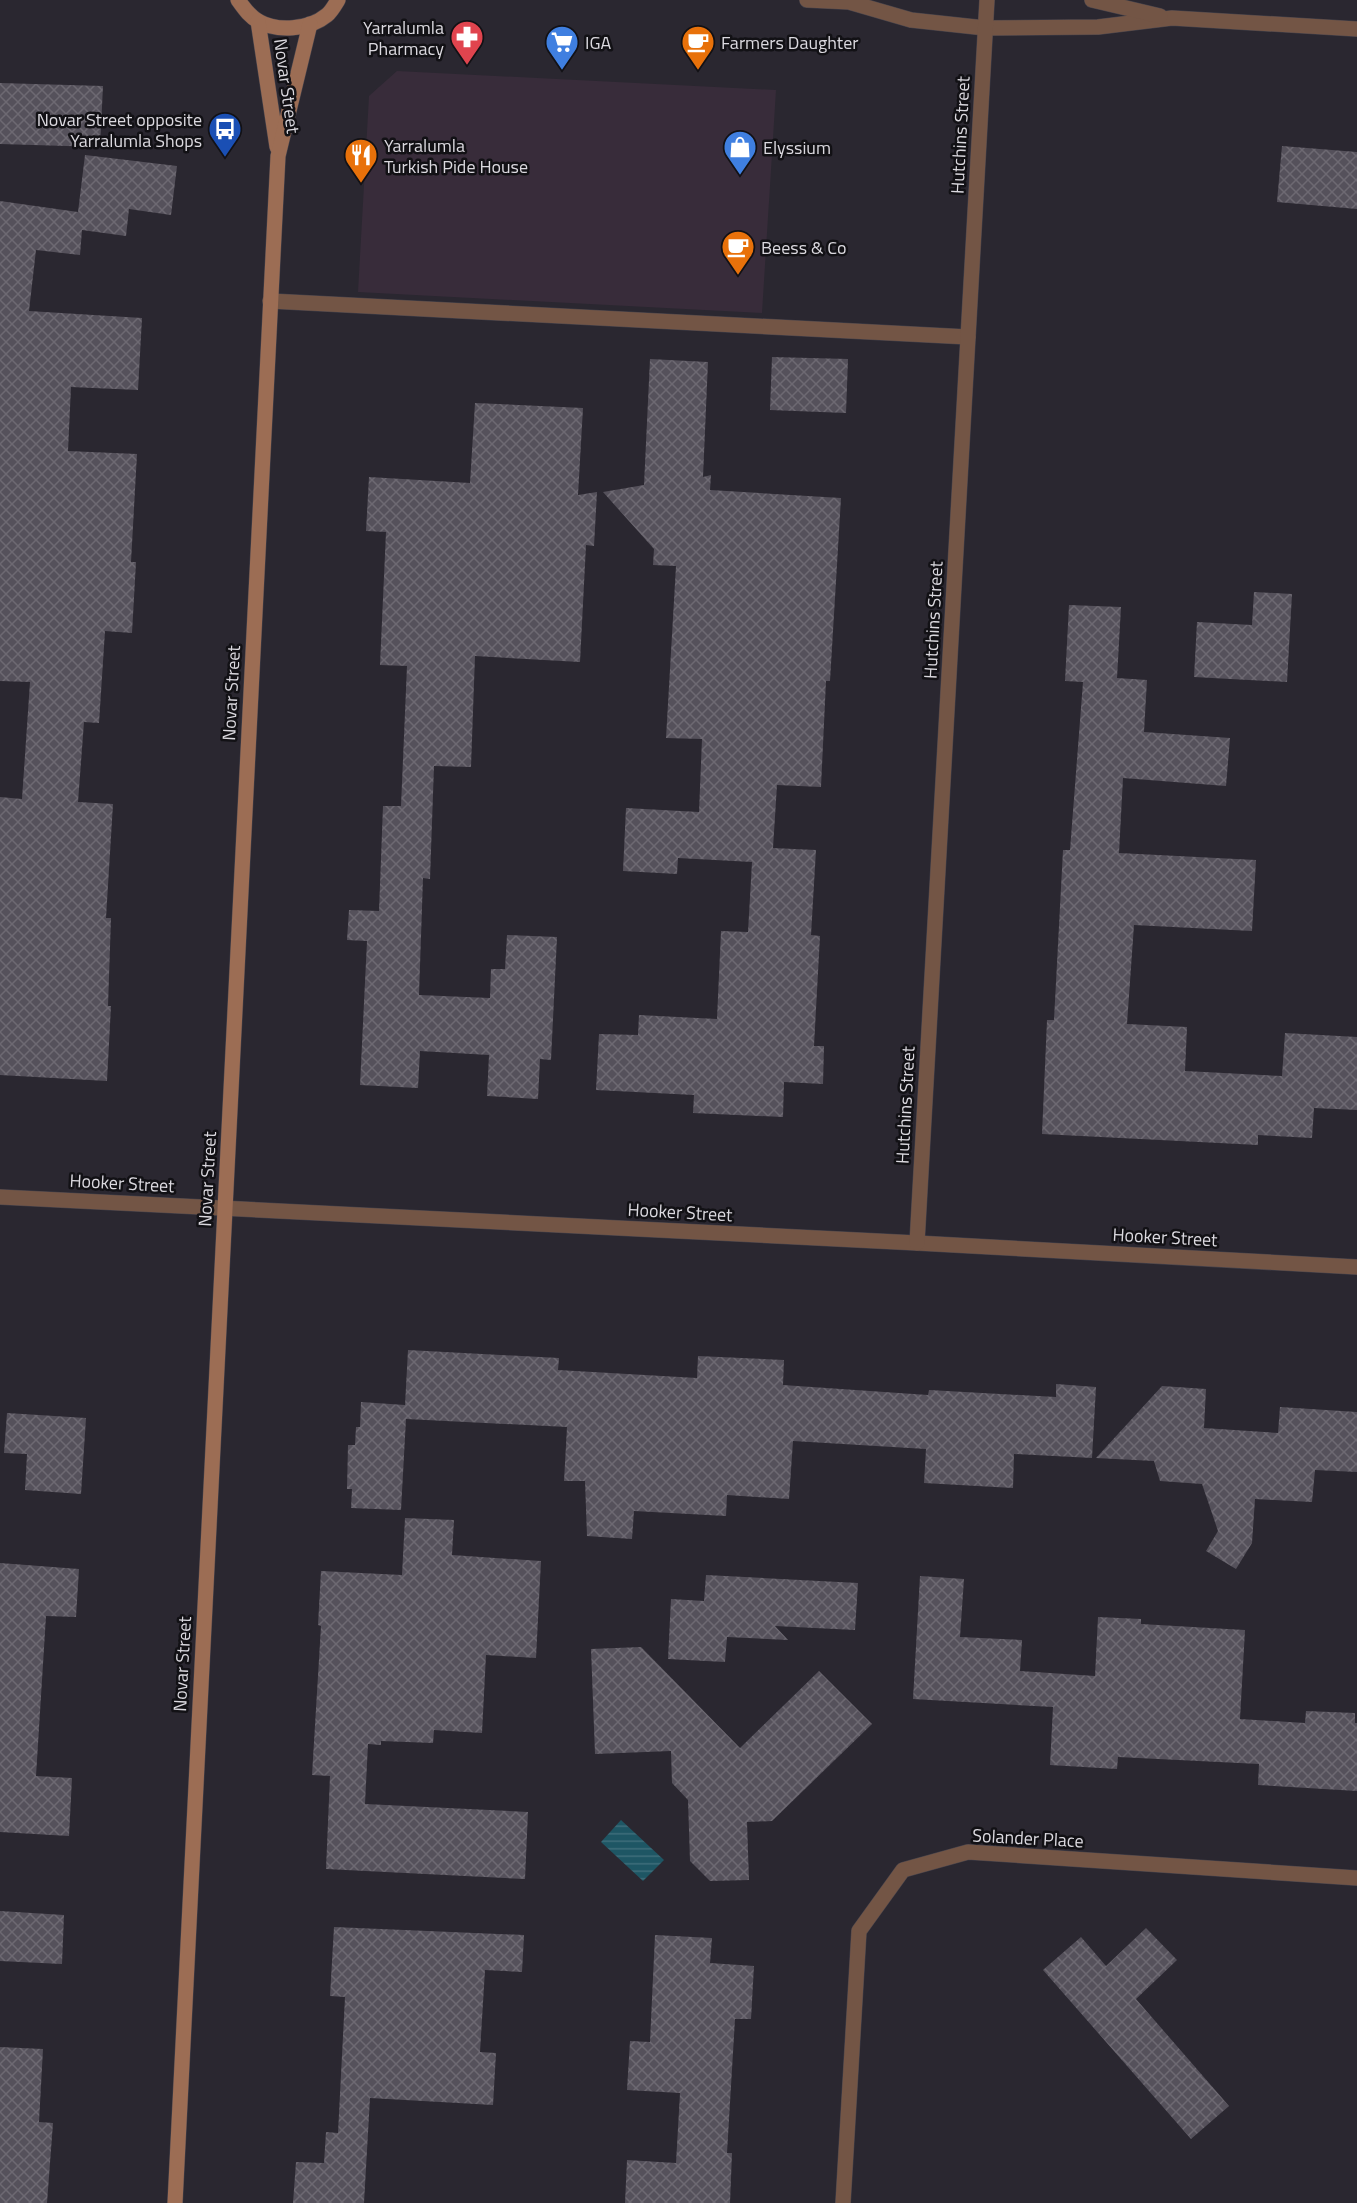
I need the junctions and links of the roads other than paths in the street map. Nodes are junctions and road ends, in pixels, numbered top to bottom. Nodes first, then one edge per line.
1 (238, 0) edge
2 (340, 0) edge
3 (807, 0) edge
4 (987, 0) edge
5 (1092, 0) edge
6 (854, 1) edge
7 (1172, 18) junction
8 (258, 21) junction
9 (310, 24) junction
10 (985, 28) junction
11 (1357, 29) edge
12 (278, 156) junction
13 (270, 301) junction
14 (968, 337) junction
15 (0, 1197) edge
16 (225, 1208) junction
17 (917, 1243) junction
18 (1357, 1267) edge
19 (1357, 1878) edge
20 (175, 2203) edge
21 (843, 2203) edge

1 - 8 main road
2 - 9 main road
3 - 6 street
4 - 10 street, Hutchins Street
5 - 7 street
6 - 10 street
7 - 10 street
7 - 11 street
8 - 9 main road
8 - 12 main road, Novar Street
9 - 12 main road, Novar Street
10 - 14 street, Hutchins Street
12 - 13 main road, Novar Street
13 - 14 street
13 - 16 main road, Novar Street
14 - 17 street, Hutchins Street
15 - 16 street, Hooker Street
16 - 17 street, Hooker Street
16 - 20 main road, Novar Street
17 - 18 street, Hooker Street
19 - 21 street, Solander Place

